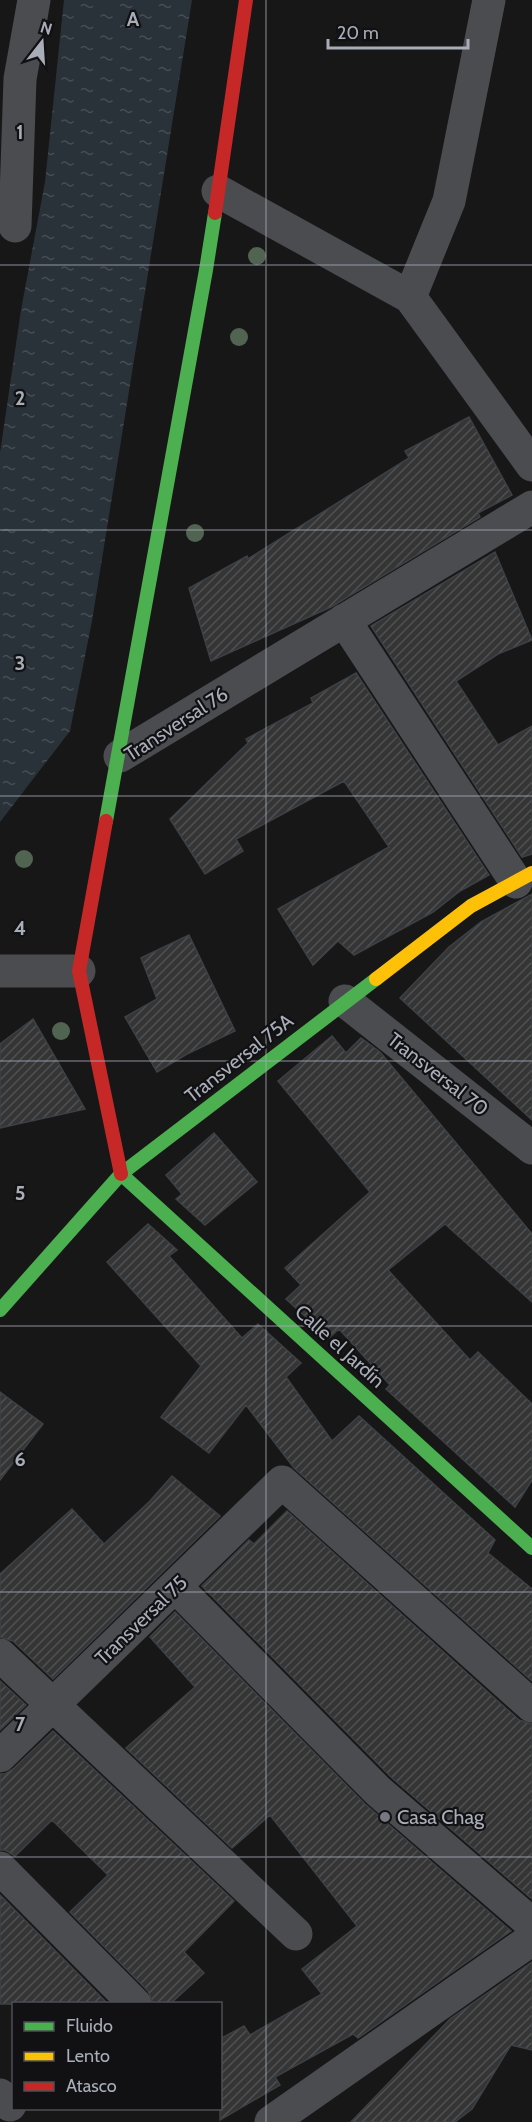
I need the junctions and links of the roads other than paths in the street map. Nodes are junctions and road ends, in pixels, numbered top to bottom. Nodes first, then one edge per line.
1 (34, 0) edge
2 (246, 0) edge
3 (489, 0) edge
4 (218, 191) junction
5 (15, 226) dead end
6 (410, 297) junction
7 (532, 465) edge
8 (532, 507) edge
9 (344, 620) junction
10 (120, 756) junction
11 (524, 877) edge
12 (0, 971) edge
13 (79, 971) junction
14 (345, 1001) junction
15 (532, 1148) edge
16 (121, 1174) junction
17 (0, 1310) edge
18 (532, 1548) edge
19 (176, 1587) junction
20 (0, 1655) edge
21 (54, 1704) junction
22 (532, 1706) edge
23 (0, 1756) edge
24 (0, 1868) edge
25 (532, 1924) edge
26 (296, 1934) dead end
27 (532, 1939) edge
28 (133, 2002) edge
29 (271, 2122) edge

1 - 5 street
2 - 4 street
3 - 6 street
4 - 6 street
4 - 10 street
6 - 7 street
8 - 9 street, Transversal 76
9 - 10 street, Transversal 76
9 - 11 street
10 - 13 street, Transversal 76
11 - 14 street, Transversal 75A
12 - 13 street
13 - 16 street, Transversal 76
14 - 15 street, Transversal 70
14 - 16 street, Transversal 75A
16 - 17 street, Transversal 75A
16 - 18 street, Calle el Jardín
19 - 21 street, Transversal 75
19 - 22 street, Transversal 75
19 - 25 street
20 - 21 street
21 - 23 street, Transversal 75
21 - 26 street
24 - 28 street
27 - 29 street

